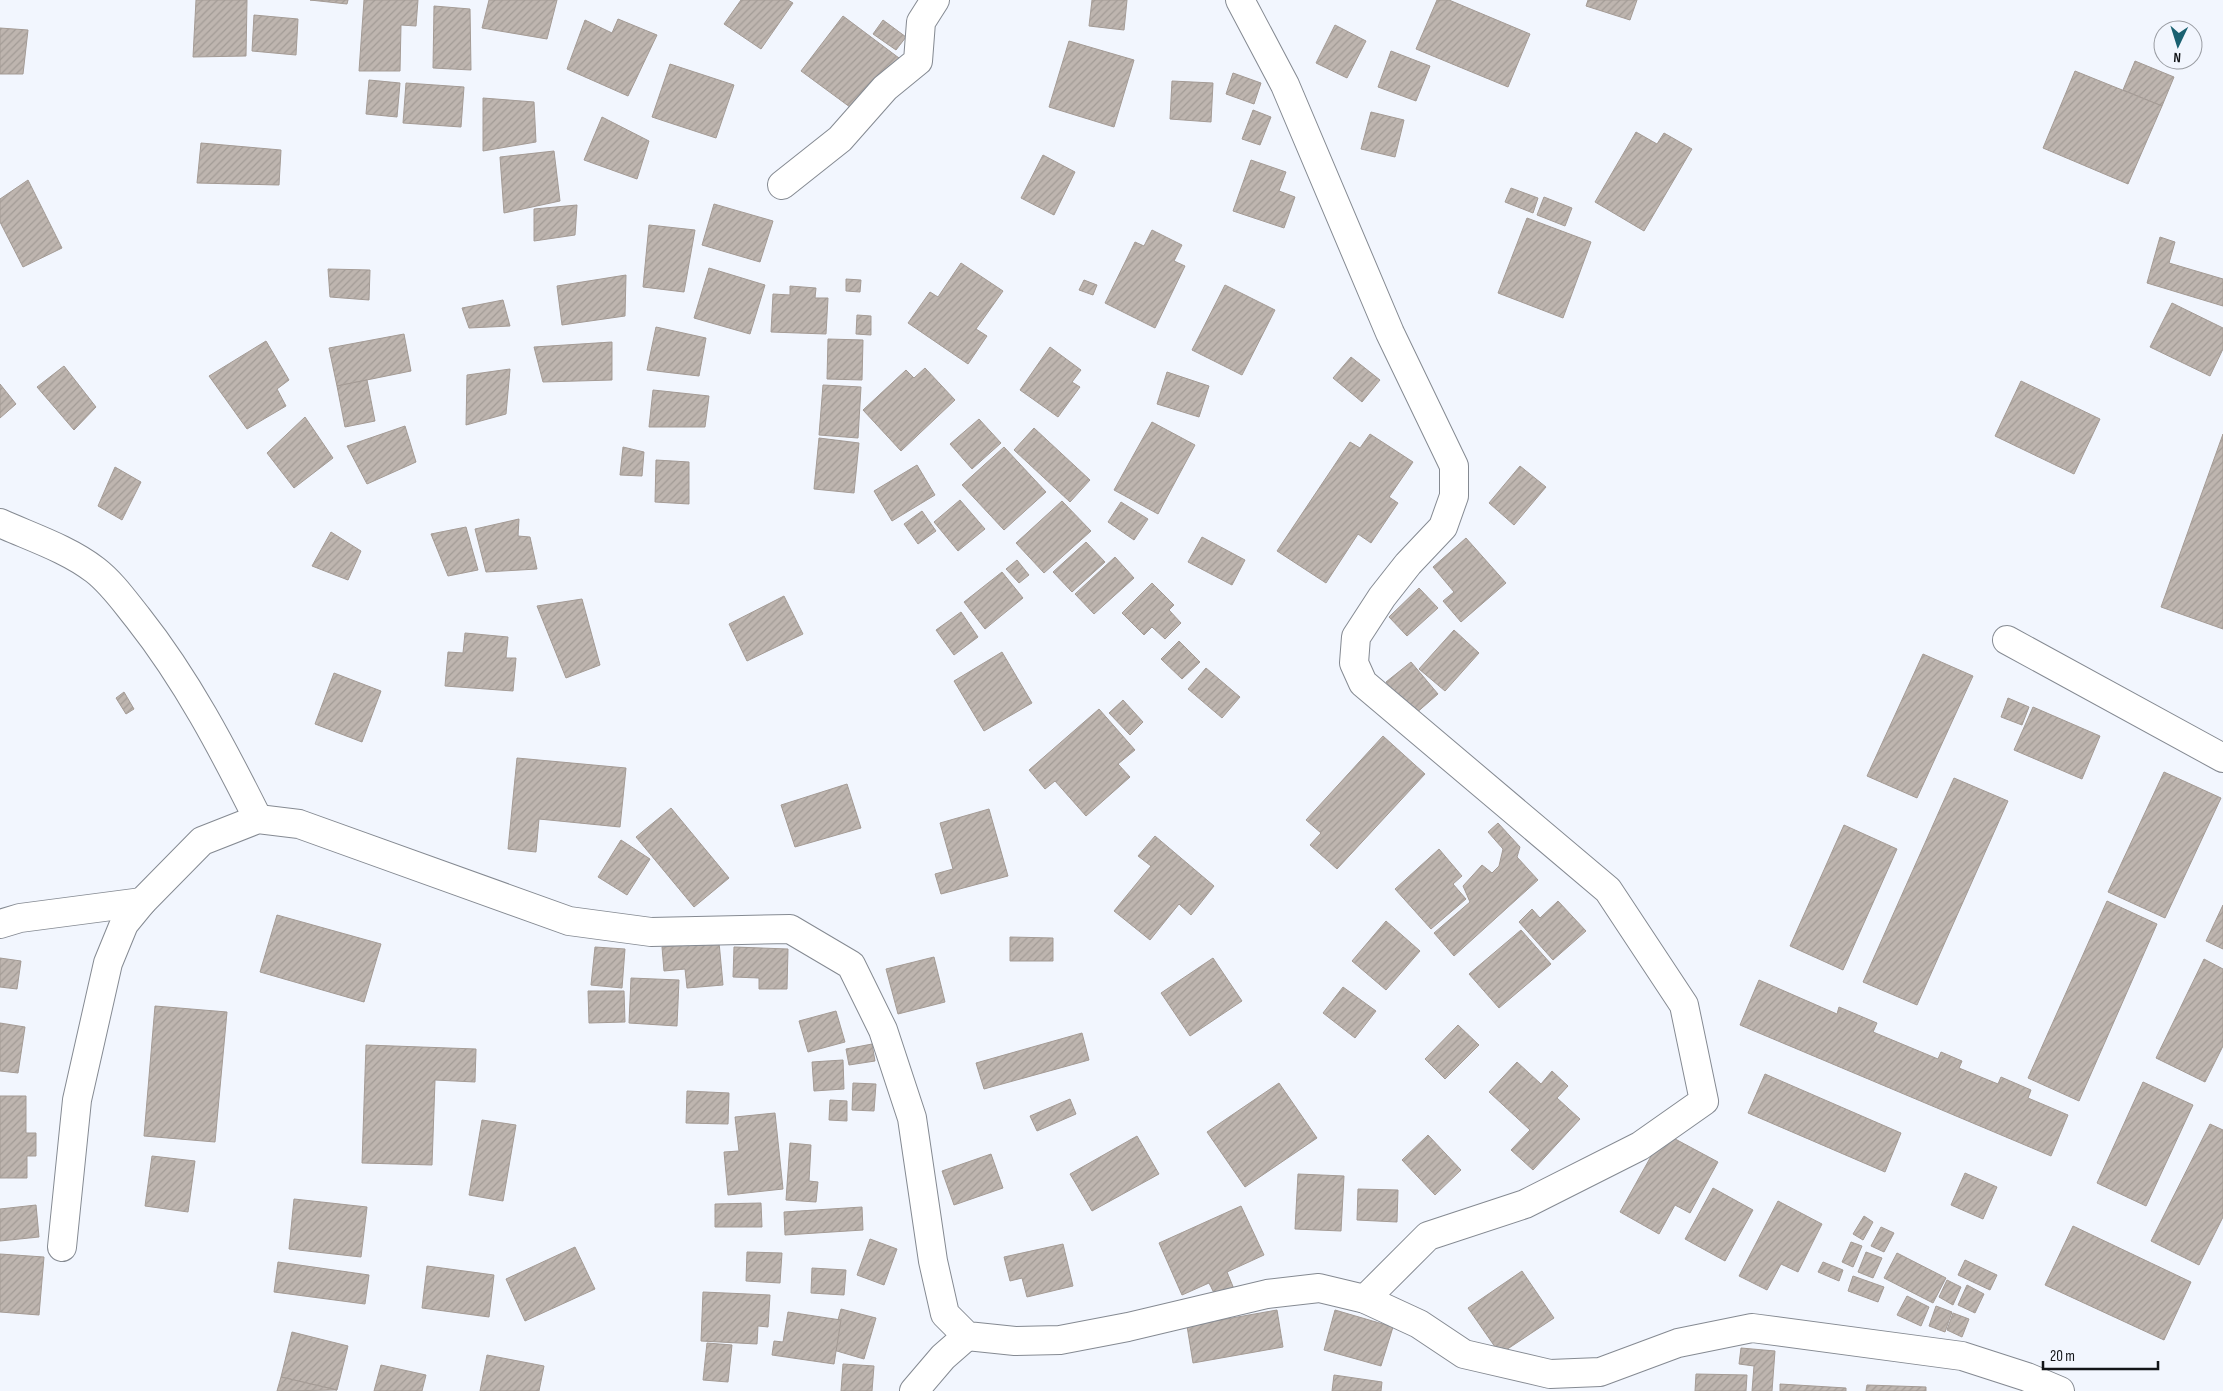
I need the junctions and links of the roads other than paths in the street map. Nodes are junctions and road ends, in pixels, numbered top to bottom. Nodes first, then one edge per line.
1 (934, 0) edge
2 (1240, 0) edge
3 (782, 185) dead end
4 (0, 523) edge
5 (2007, 640) dead end
6 (2223, 758) edge
7 (258, 819) junction
8 (142, 902) junction
9 (0, 924) edge
10 (62, 1247) dead end
11 (1365, 1299) junction
12 (967, 1336) junction
13 (914, 1391) edge
14 (2060, 1391) edge

1 - 3 street
2 - 11 street
4 - 7 street
5 - 6 street
7 - 8 street
7 - 12 street
8 - 9 street
8 - 10 street
11 - 12 street
11 - 14 street
12 - 13 street

